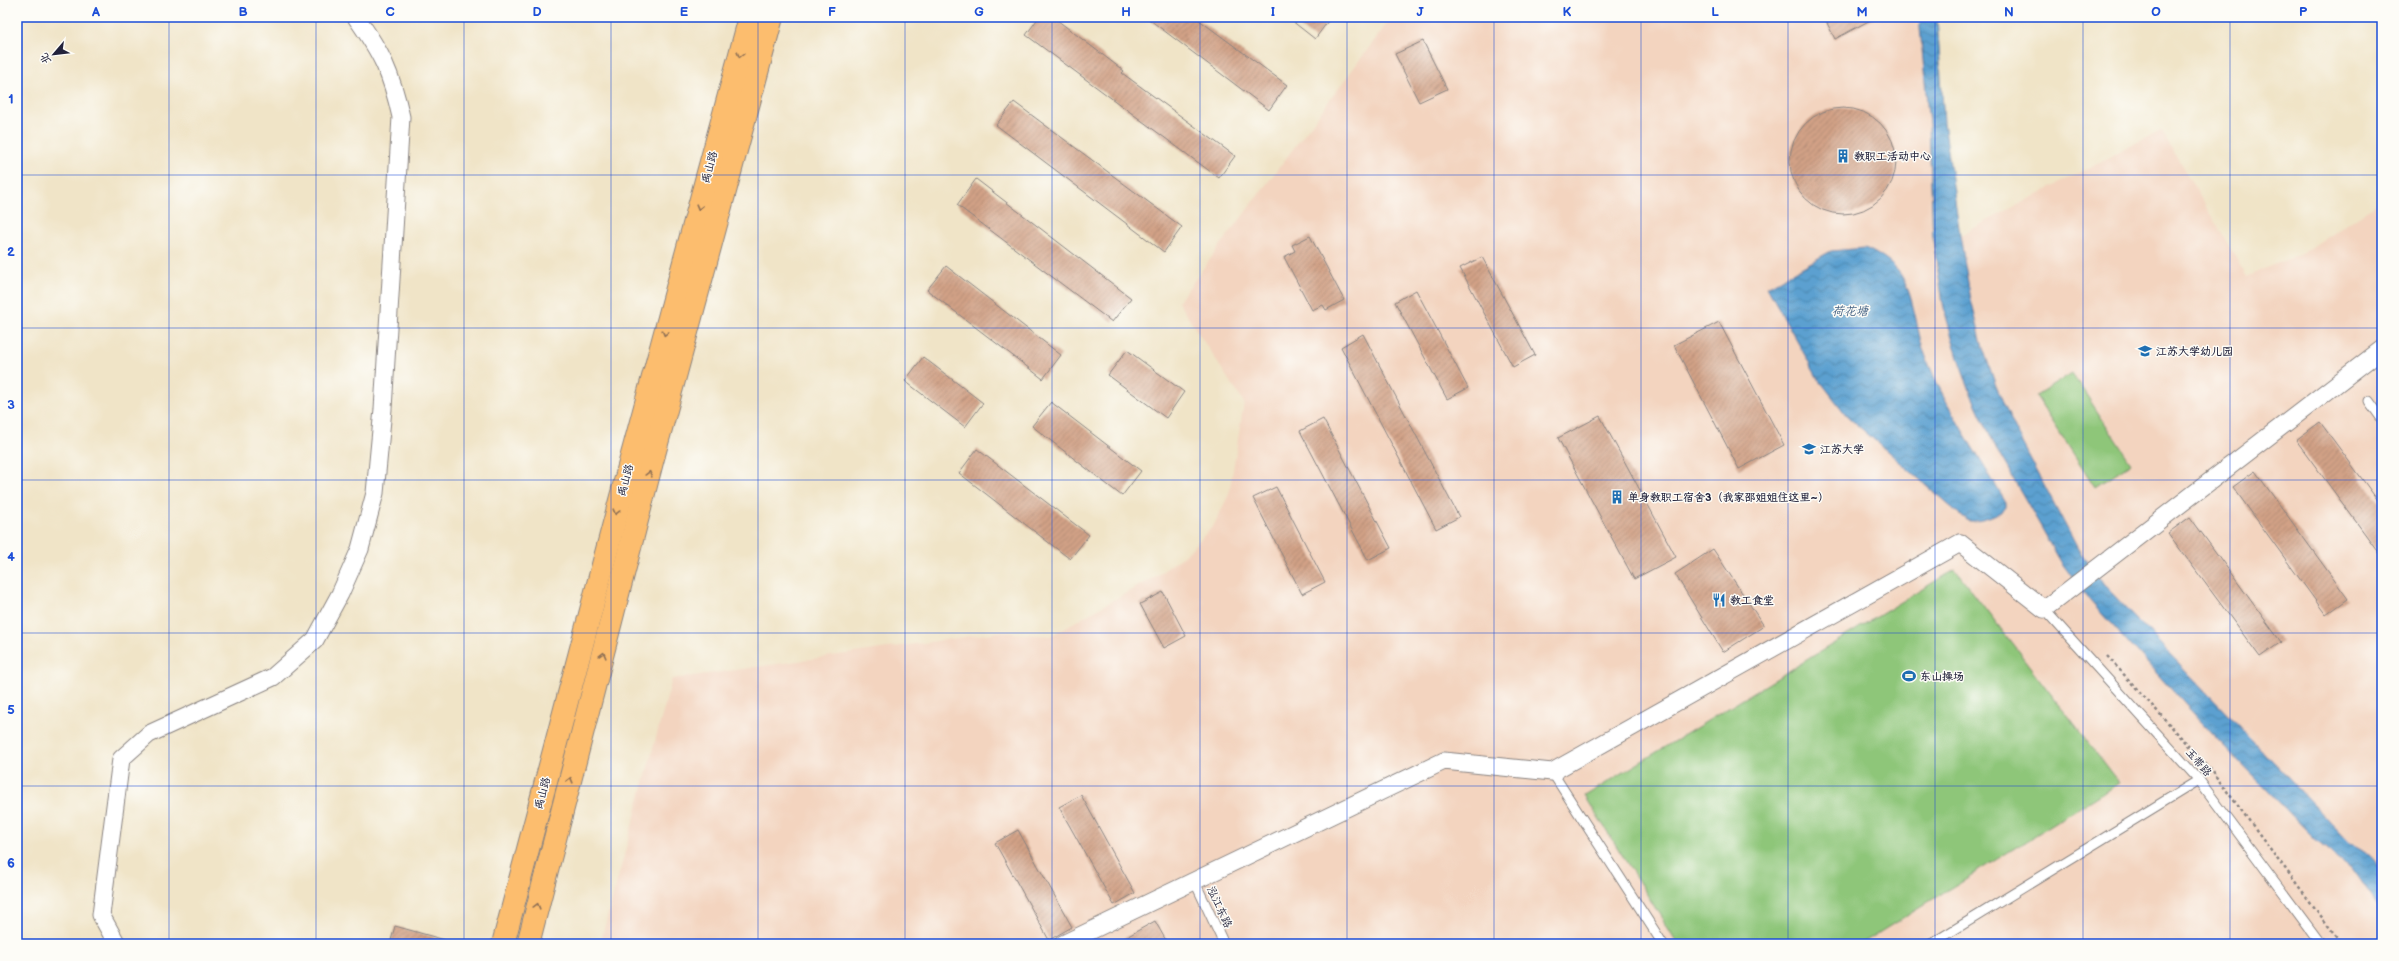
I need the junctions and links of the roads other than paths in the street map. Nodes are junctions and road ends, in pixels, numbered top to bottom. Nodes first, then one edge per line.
1 (356, 17) edge
2 (750, 17) edge
3 (772, 17) edge
4 (2382, 350) edge
5 (2369, 401) dead end
6 (2382, 419) edge
7 (2044, 609) junction
8 (1552, 772) junction
9 (2198, 780) junction
10 (1194, 880) junction
11 (117, 944) edge
12 (503, 944) edge
13 (528, 944) edge
14 (1064, 944) edge
15 (1224, 944) edge
16 (1663, 944) edge
17 (1930, 944) edge
18 (2321, 944) edge

1 - 11 street
2 -> 12 main road, 禹山路
13 -> 3 main road, 禹山路
4 - 7 street
5 - 6 lane
7 - 8 street
7 - 9 lane, 玉带路
8 - 10 street
8 - 16 lane
9 - 17 lane
9 - 18 lane, 玉带路
10 - 14 street
10 - 15 lane, 泓江东路

